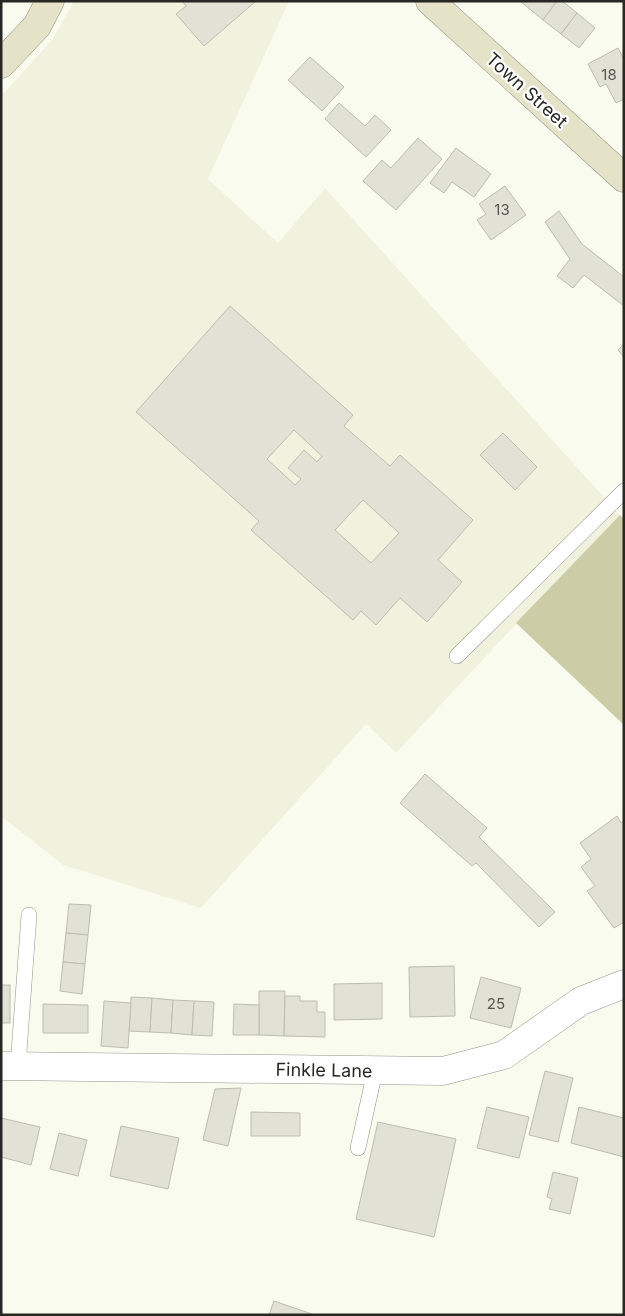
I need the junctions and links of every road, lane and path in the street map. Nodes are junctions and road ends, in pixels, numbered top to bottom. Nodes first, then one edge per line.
1 (50, 1) edge
2 (430, 1) edge
3 (1, 64) edge
4 (624, 178) edge
5 (624, 491) edge
6 (457, 656) dead end
7 (29, 915) dead end
8 (624, 984) edge
9 (10, 1066) edge
10 (375, 1070) junction
11 (358, 1148) dead end

1 - 3 main road
2 - 4 main road, Town Street
5 - 6 lane
7 - 9 lane
8 - 10 street, Finkle Lane
9 - 10 street, Finkle Lane
10 - 11 lane

